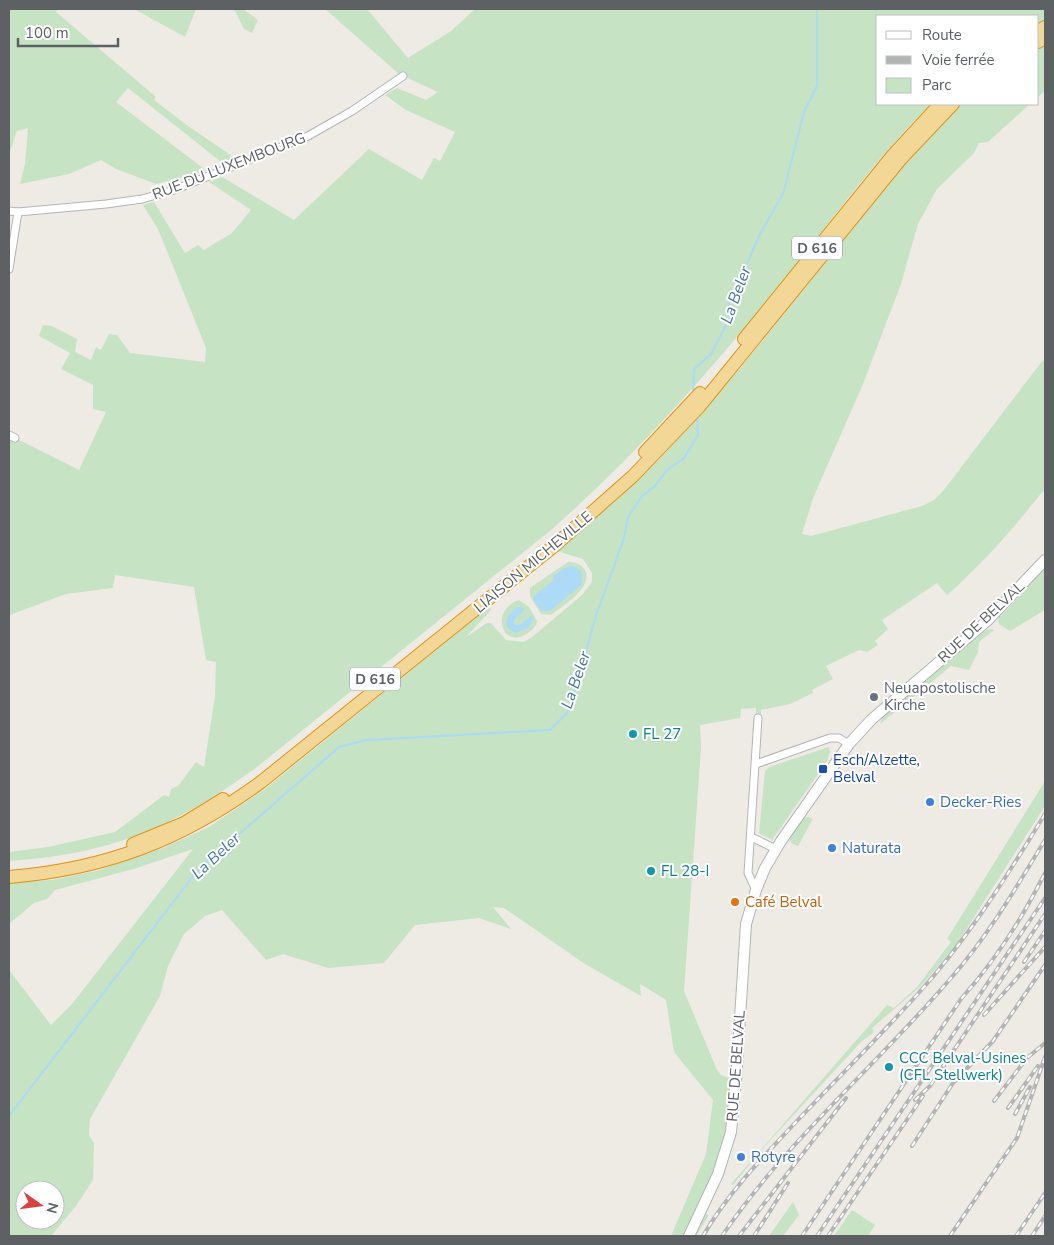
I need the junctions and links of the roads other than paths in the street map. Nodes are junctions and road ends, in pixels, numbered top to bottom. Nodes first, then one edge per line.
1 (403, 76) dead end
2 (939, 105) edge
3 (952, 105) edge
4 (9, 211) edge
5 (18, 212) junction
6 (9, 269) edge
7 (696, 404) junction
8 (1045, 560) edge
9 (758, 718) dead end
10 (849, 744) junction
11 (756, 764) junction
12 (751, 837) junction
13 (776, 849) junction
14 (9, 868) edge
15 (9, 877) edge
16 (756, 890) junction
17 (689, 1236) edge

1 - 5 street, RUE DU LUXEMBOURG
2 - 7 highway, LIAISON MICHEVILLE / D 616
3 - 7 highway, LIAISON MICHEVILLE / D 616
4 - 5 street, RUE DU LUXEMBOURG
5 - 6 street
7 - 14 highway, LIAISON MICHEVILLE / D 616
7 - 15 highway, LIAISON MICHEVILLE / D 616
8 - 10 main road, RUE DE BELVAL
9 - 11 street
10 - 11 street
10 - 13 main road, RUE DE BELVAL
11 - 12 street
12 - 13 street
12 - 16 street
13 - 16 main road, RUE DE BELVAL
16 - 17 main road, RUE DE BELVAL

